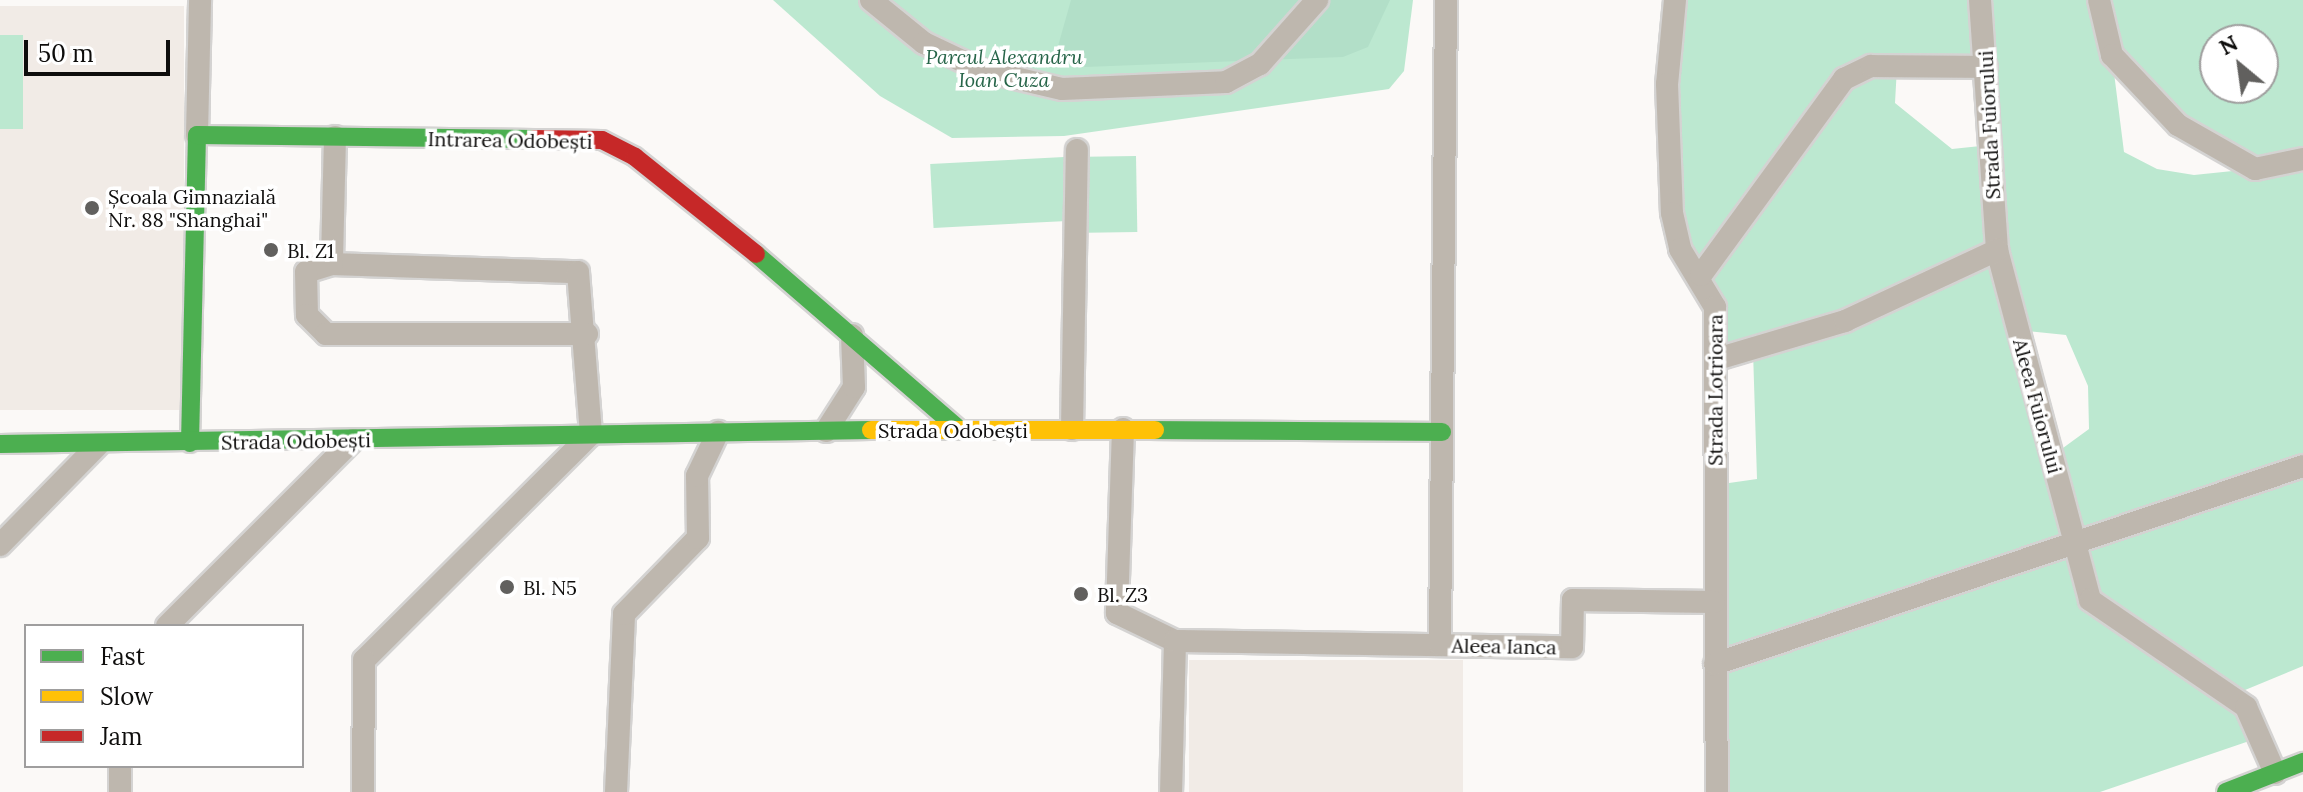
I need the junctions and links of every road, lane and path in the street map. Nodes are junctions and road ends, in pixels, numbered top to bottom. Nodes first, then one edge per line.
1 (200, 0) edge
2 (871, 0) edge
3 (1317, 0) edge
4 (1446, 0) edge
5 (1675, 0) edge
6 (1980, 0) edge
7 (2099, 0) edge
8 (1986, 67) junction
9 (197, 135) junction
10 (335, 137) junction
11 (1077, 150) dead end
12 (2303, 159) edge
13 (1997, 250) junction
14 (332, 264) junction
15 (1701, 275) junction
16 (587, 334) junction
17 (852, 335) junction
18 (1717, 359) junction
19 (959, 429) junction
20 (1072, 429) junction
21 (1123, 429) junction
22 (826, 431) junction
23 (718, 432) junction
24 (1442, 432) junction
25 (591, 434) junction
26 (353, 440) junction
27 (190, 443) junction
28 (0, 444) edge
29 (98, 445) junction
30 (2303, 466) edge
31 (0, 545) edge
32 (2075, 545) junction
33 (1714, 602) junction
34 (169, 624) edge
35 (1175, 641) junction
36 (1440, 645) junction
37 (1715, 664) junction
38 (2303, 762) edge
39 (120, 768) edge
40 (2275, 773) junction
41 (120, 792) edge
42 (363, 792) edge
43 (616, 792) edge
44 (1171, 792) edge
45 (1717, 792) edge
46 (2226, 792) edge

1 - 9 street
2 - 3 street
4 - 24 street, Aleea Ianca
5 - 15 street, Strada Lotrioara
6 - 8 street, Strada Fuiorului
7 - 12 street
8 - 13 street, Strada Fuiorului
8 - 15 street
9 - 10 street, Intrarea Odobești
9 - 27 street
10 - 14 street
10 - 17 street, Intrarea Odobești
11 - 20 street
13 - 18 street
13 - 32 street, Aleea Fuiorului
14 - 16 street
14 - 16 street
15 - 18 street, Strada Lotrioara
16 - 25 street
17 - 19 street, Intrarea Odobești
17 - 22 street
18 - 33 street, Strada Lotrioara
19 - 20 street, Strada Odobești
19 - 22 street, Strada Odobești
20 - 21 street, Strada Odobești
21 - 24 street, Strada Odobești
21 - 35 street
22 - 23 street, Strada Odobești
23 - 25 street, Strada Odobești
23 - 43 street
24 - 36 street, Aleea Ianca
25 - 26 street, Strada Odobești
25 - 42 street
26 - 27 street, Strada Odobești
26 - 34 street
27 - 29 street, Strada Odobești
28 - 29 street, Strada Odobești
29 - 31 street
30 - 32 street
32 - 37 street
32 - 40 street, Aleea Fuiorului
33 - 36 street, Aleea Ianca
33 - 37 street, Strada Lotrioara
35 - 36 street, Aleea Ianca
35 - 44 street
37 - 45 street, Strada Lotrioara
38 - 40 street
39 - 41 street
40 - 46 street

